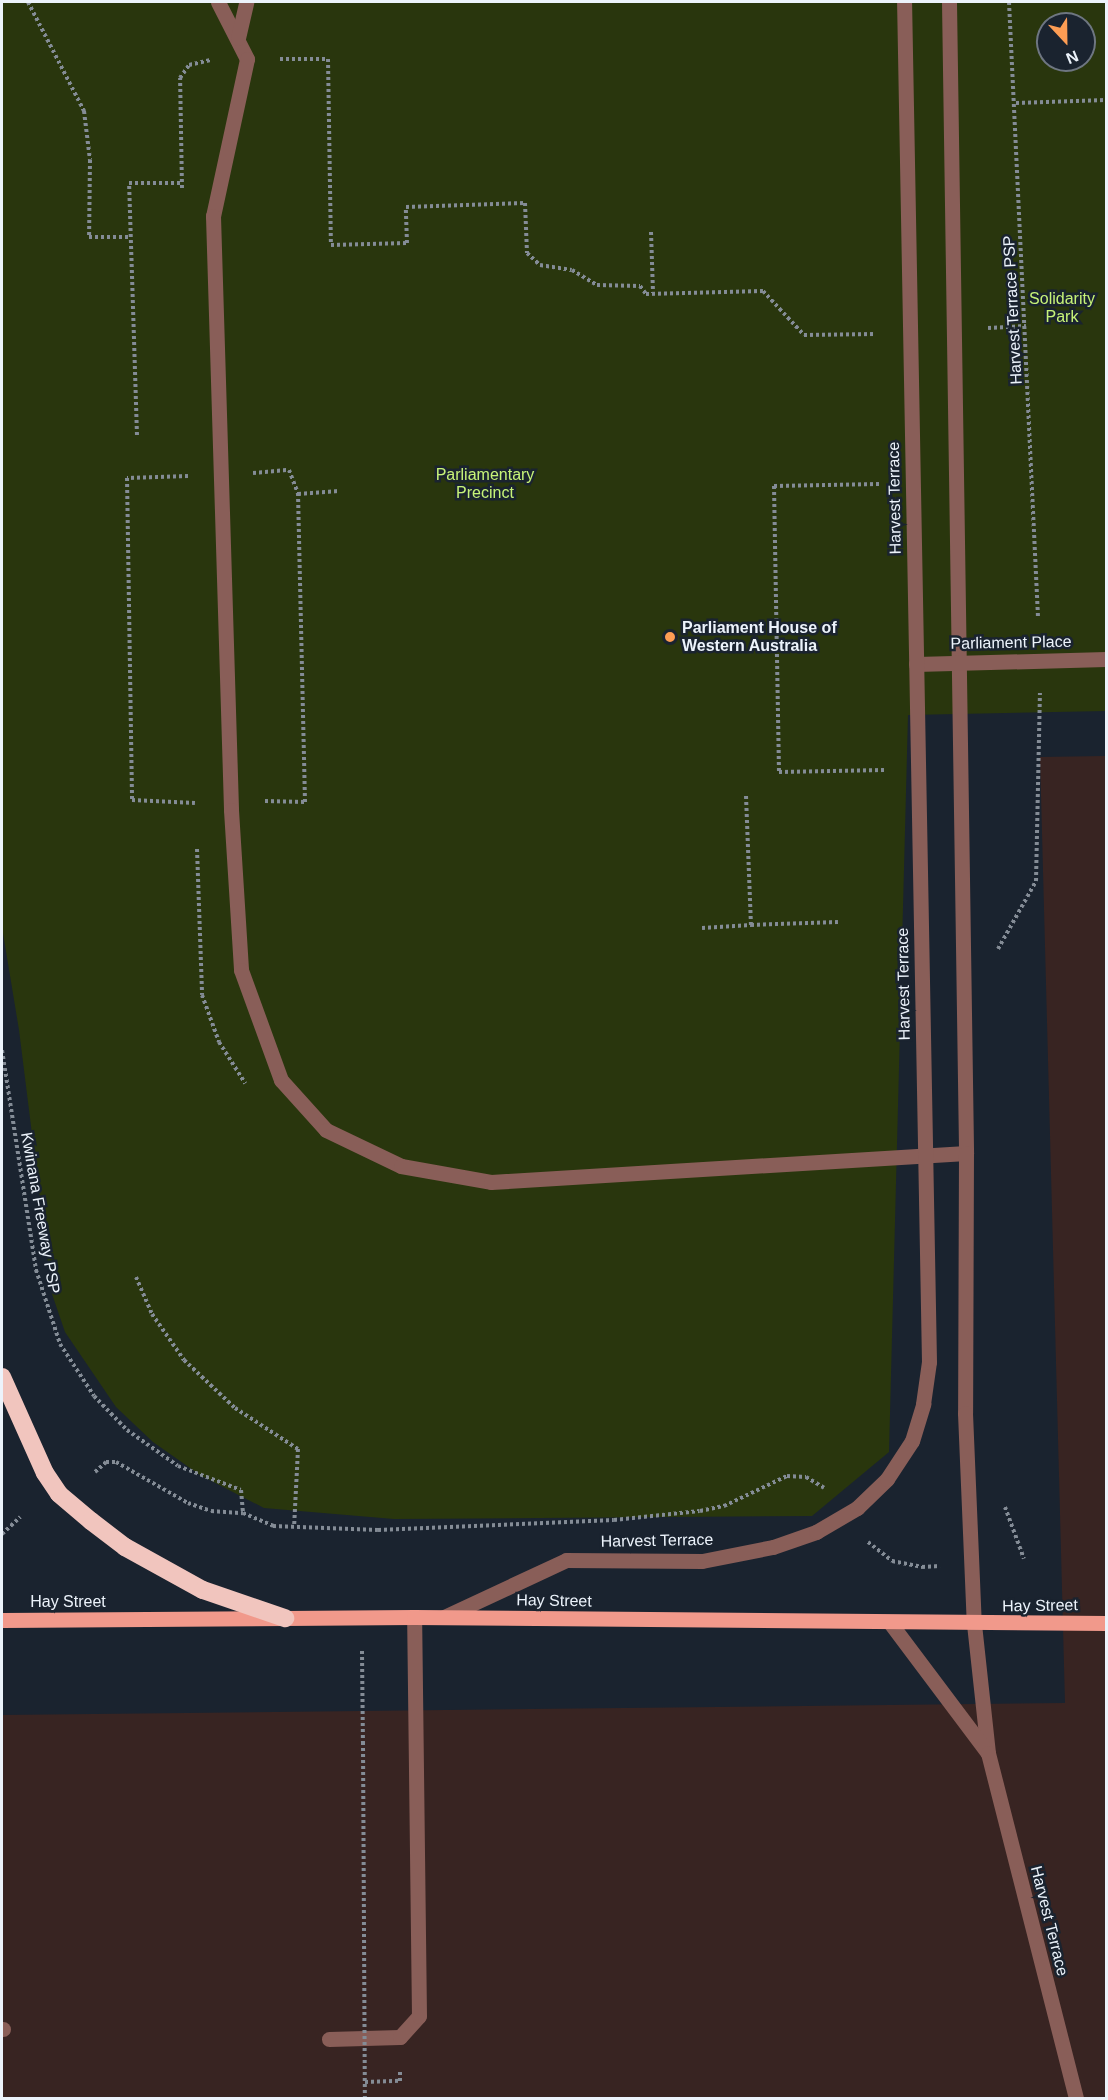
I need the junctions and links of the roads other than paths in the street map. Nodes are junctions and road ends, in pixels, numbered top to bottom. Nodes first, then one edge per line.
1 (218, 2) edge
2 (246, 2) edge
3 (904, 2) edge
4 (949, 2) edge
5 (238, 38) junction
6 (1107, 659) edge
7 (959, 662) junction
8 (916, 664) junction
9 (966, 1153) junction
10 (926, 1157) junction
11 (2, 1377) edge
12 (414, 1617) junction
13 (444, 1617) junction
14 (285, 1618) junction
15 (2, 1620) edge
16 (1107, 1623) edge
17 (891, 1624) junction
18 (974, 1624) junction
19 (988, 1753) junction
20 (329, 2039) dead end
21 (1076, 2098) edge

1 - 5 street
2 - 5 street
3 - 8 street, Harvest Terrace
4 - 7 street, Harvest Terrace
5 - 10 street
6 - 7 street, Parliament Place
7 - 8 street, Parliament Place
7 - 9 street, Harvest Terrace
8 - 10 street, Harvest Terrace
9 - 10 street
9 - 18 street, Harvest Terrace
10 - 13 street, Harvest Terrace
11 - 14 highway
12 - 13 main road, Hay Street
12 - 14 main road, Hay Street
12 - 20 street
13 - 17 main road, Hay Street
14 - 15 main road, Hay Street
16 - 18 main road, Hay Street
17 - 18 main road, Hay Street
17 - 19 street, Harvest Terrace
18 - 19 street, Harvest Terrace
19 - 21 street, Harvest Terrace

